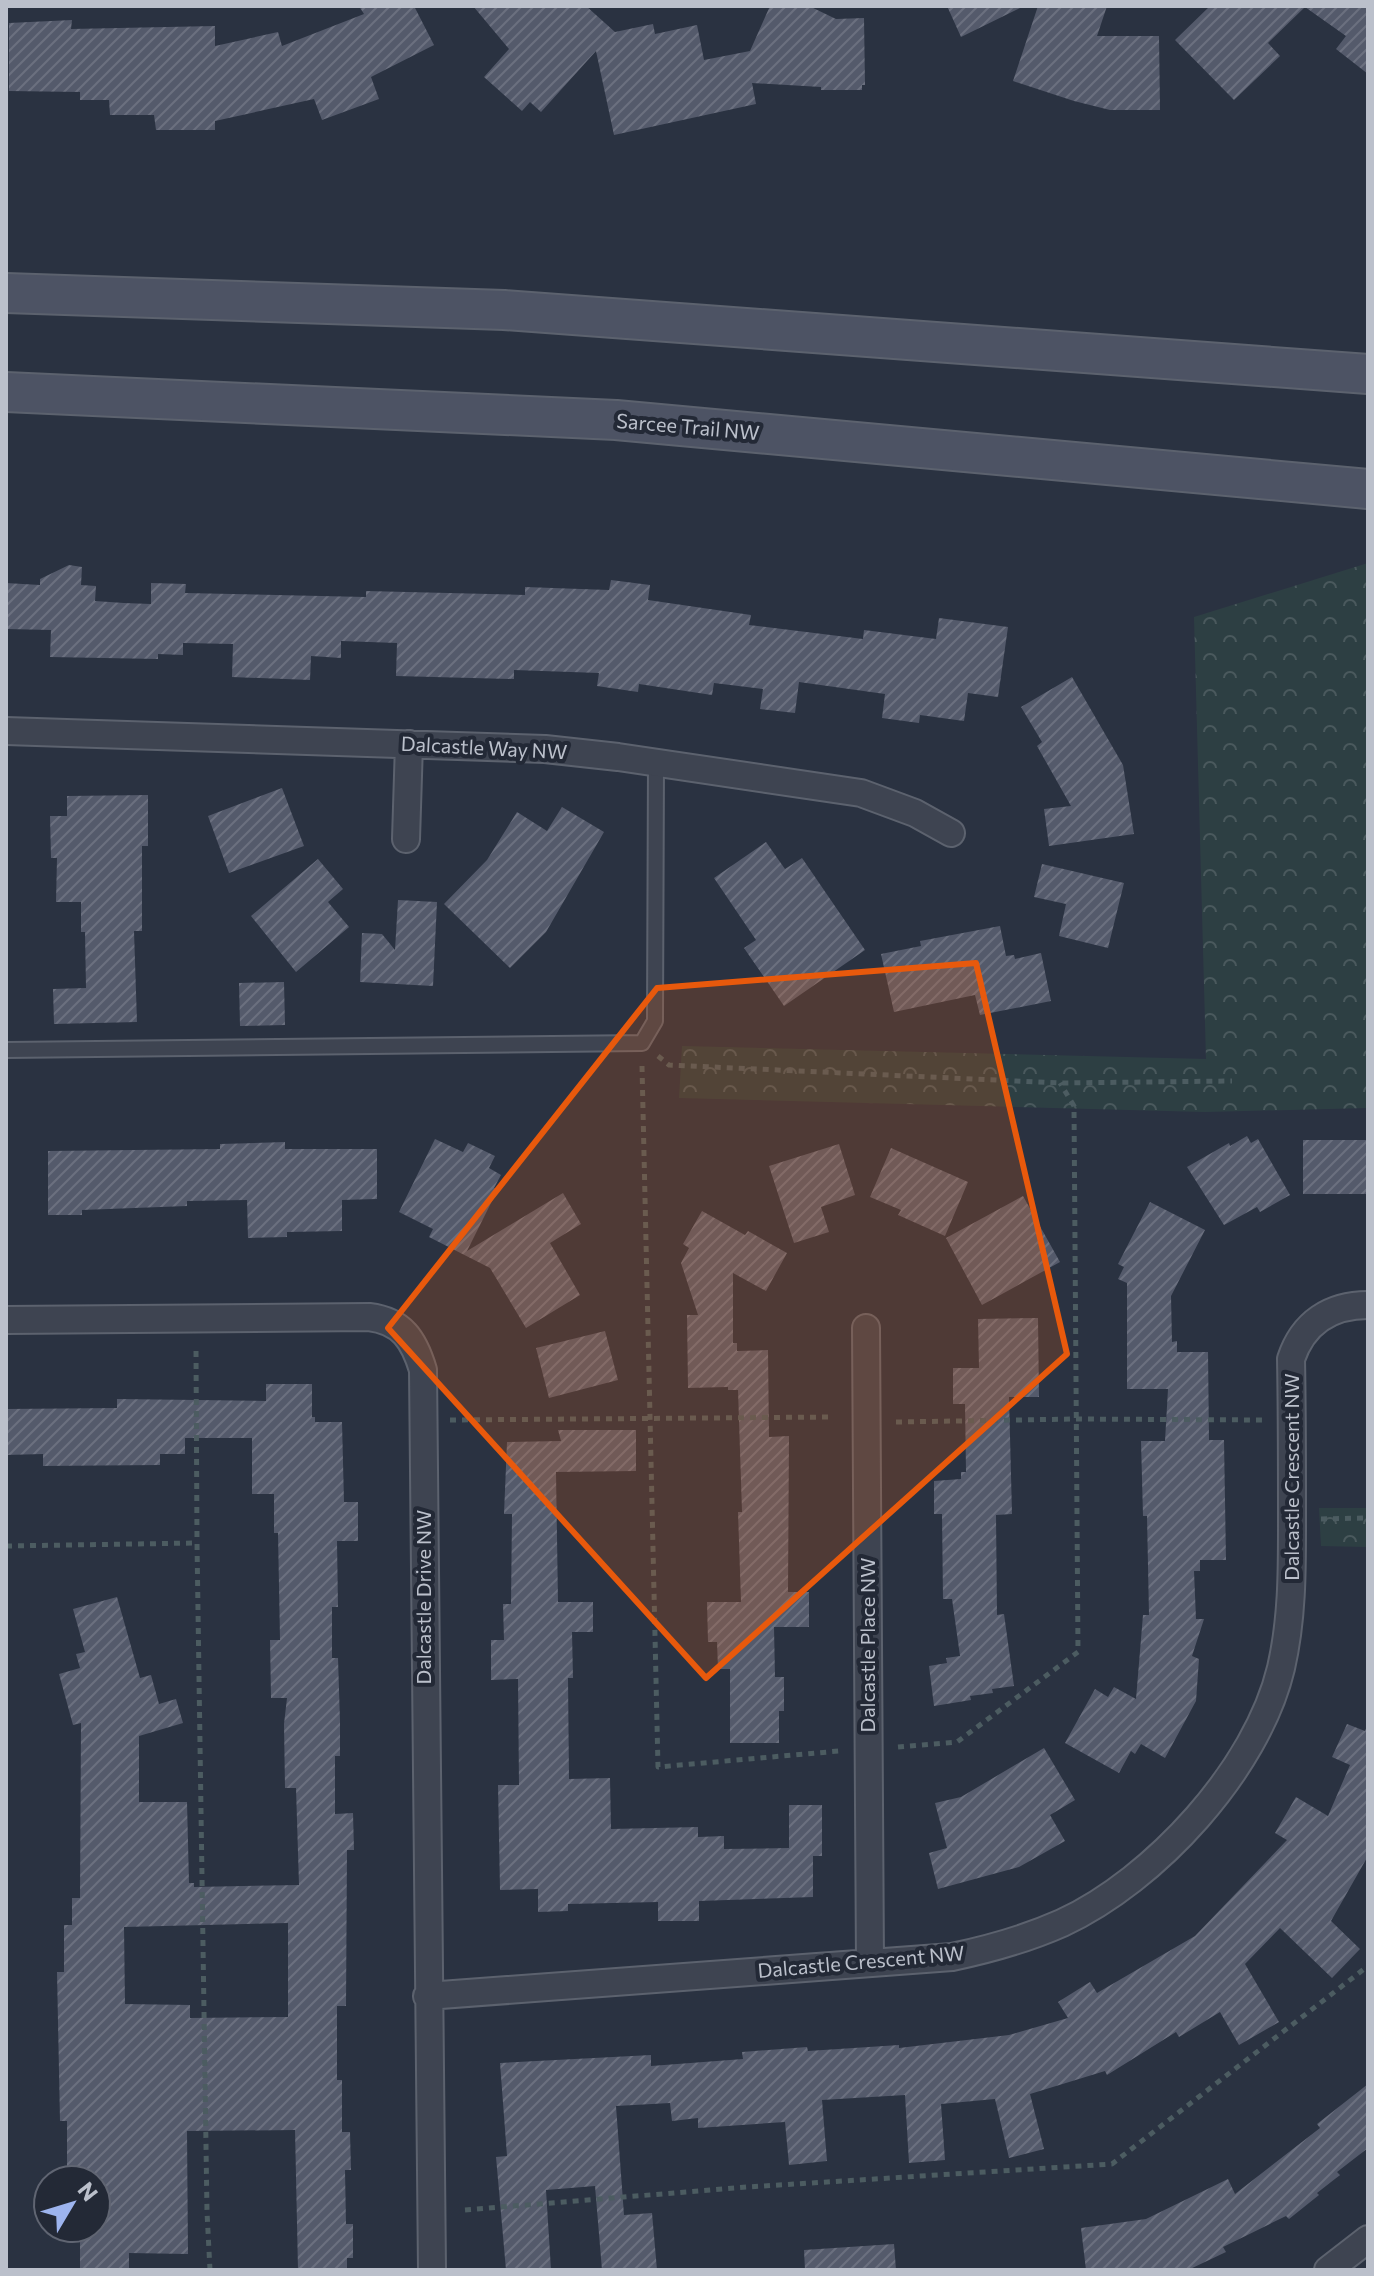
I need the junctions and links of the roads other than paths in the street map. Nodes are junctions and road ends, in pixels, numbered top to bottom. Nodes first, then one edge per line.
1 (6, 293) edge
2 (1368, 374) edge
3 (6, 392) edge
4 (1368, 489) edge
5 (6, 731) edge
6 (409, 744) junction
7 (656, 763) junction
8 (951, 833) dead end
9 (406, 839) dead end
10 (6, 1050) edge
11 (1368, 1305) edge
12 (6, 1320) edge
13 (866, 1328) dead end
14 (870, 1963) junction
15 (427, 1996) junction
16 (1368, 2239) edge
17 (432, 2270) edge
18 (1328, 2270) edge

1 - 2 main road
3 - 4 main road, Sarcee Trail NW
5 - 6 street, Dalcastle Way NW
6 - 7 street, Dalcastle Way NW
6 - 9 street
7 - 8 street, Dalcastle Way NW
7 - 10 lane
11 - 14 street, Dalcastle Crescent NW
12 - 15 street, Dalcastle Drive NW
13 - 14 street, Dalcastle Place NW
14 - 15 street, Dalcastle Crescent NW
15 - 17 street, Dalcastle Drive NW
16 - 18 street

